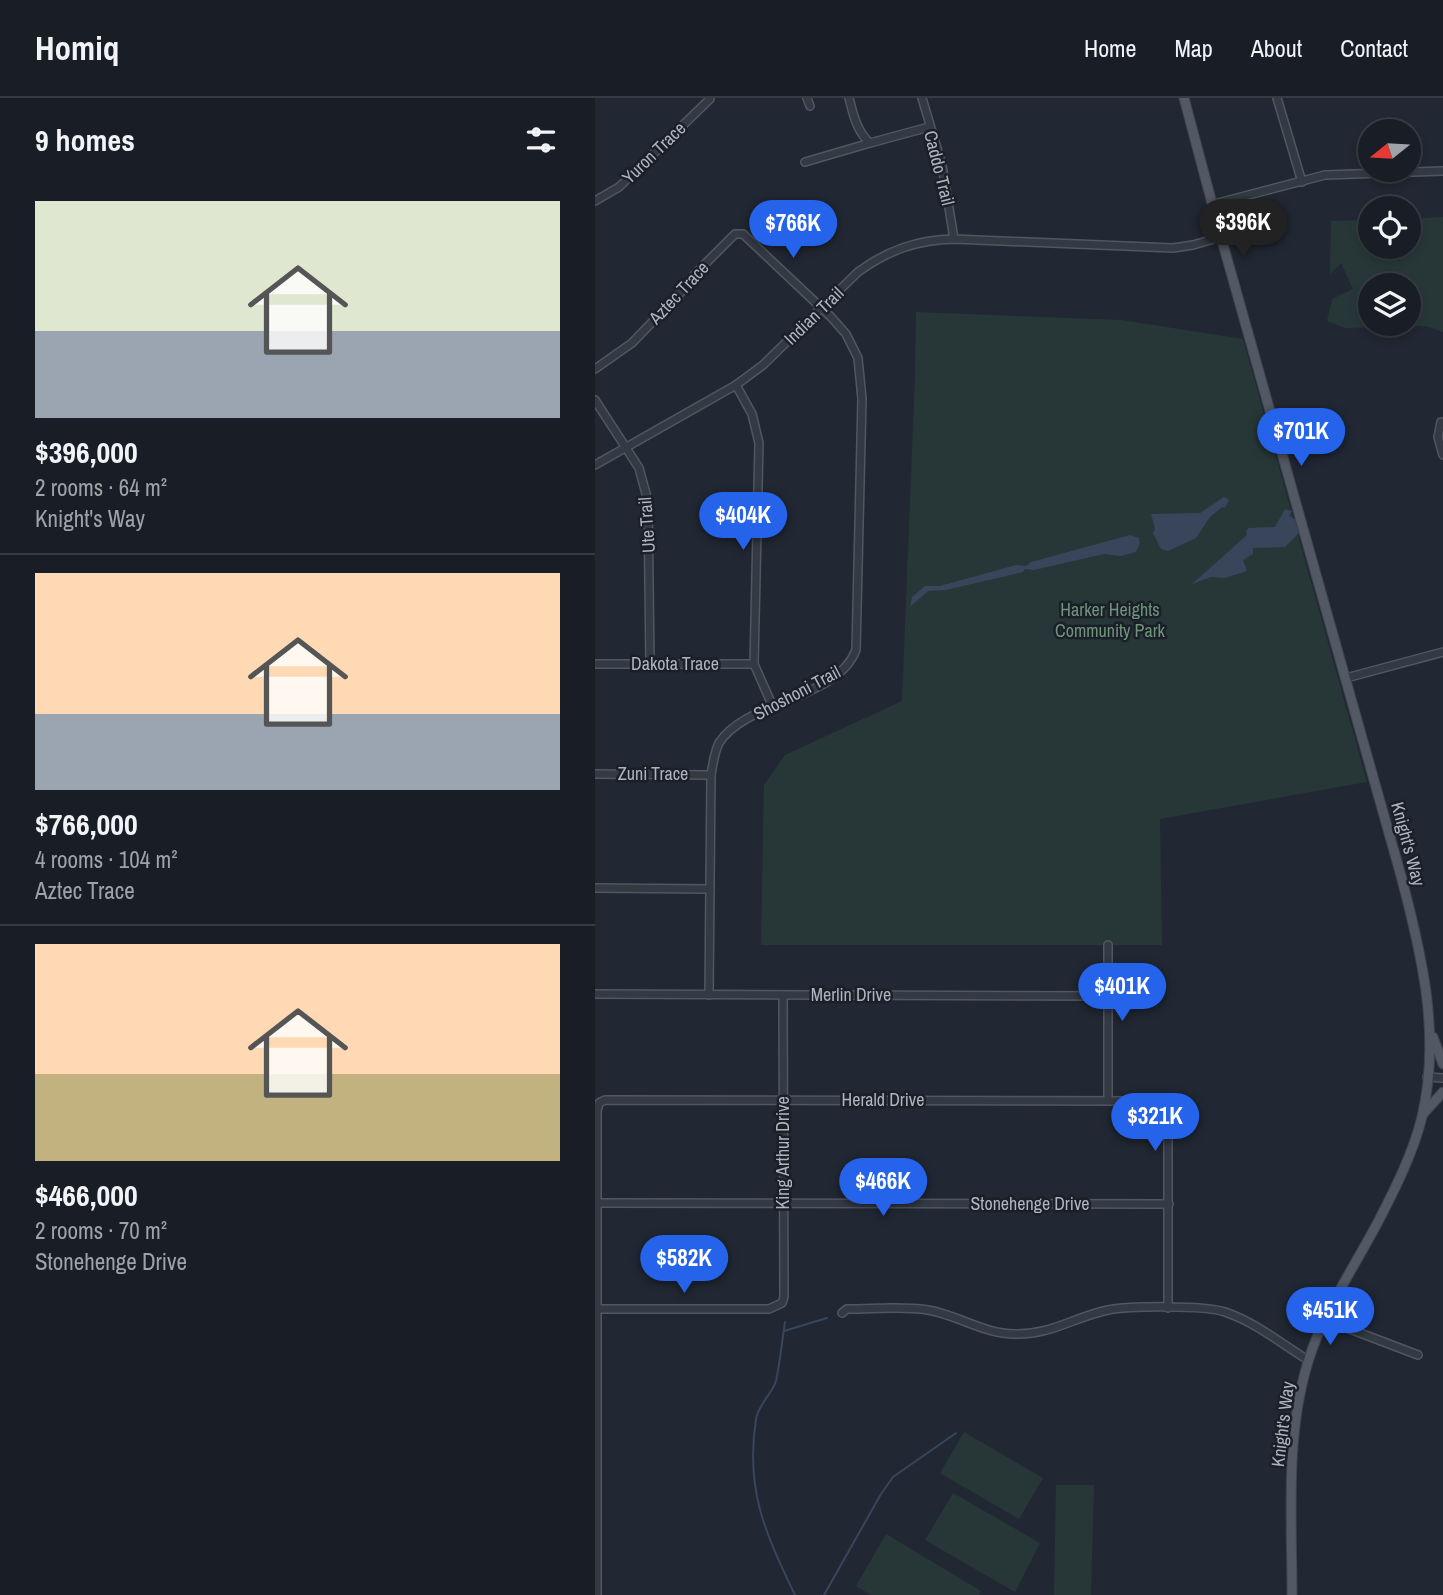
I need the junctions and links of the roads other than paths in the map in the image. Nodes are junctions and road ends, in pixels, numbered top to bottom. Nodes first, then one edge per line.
1 (849, 98) edge
2 (922, 98) edge
3 (1185, 98) edge
4 (1277, 98) edge
5 (709, 99) edge
6 (929, 127) junction
7 (870, 143) junction
8 (805, 162) dead end
9 (1443, 171) edge
10 (1302, 182) junction
11 (595, 201) edge
12 (1214, 204) junction
13 (1221, 237) junction
14 (954, 239) junction
15 (821, 309) junction
16 (595, 369) edge
17 (736, 385) junction
18 (595, 400) edge
19 (1441, 422) dead end
20 (626, 447) junction
21 (1443, 455) edge
22 (595, 465) edge
23 (1443, 652) edge
24 (595, 664) edge
25 (650, 664) junction
26 (754, 664) junction
27 (1346, 678) junction
28 (773, 707) junction
29 (595, 774) edge
30 (711, 775) junction
31 (595, 888) edge
32 (710, 889) junction
33 (1108, 946) dead end
34 (595, 994) edge
35 (709, 995) junction
36 (783, 995) junction
37 (1108, 996) junction
38 (1430, 1028) junction
39 (1443, 1065) edge
40 (1427, 1077) junction
41 (1443, 1078) edge
42 (1443, 1092) edge
43 (784, 1100) junction
44 (1108, 1100) junction
45 (1422, 1116) junction
46 (597, 1203) junction
47 (783, 1204) junction
48 (1169, 1204) junction
49 (1168, 1308) junction
50 (596, 1309) edge
51 (842, 1313) dead end
52 (1326, 1320) junction
53 (1418, 1355) dead end
54 (1308, 1360) junction
55 (597, 1595) edge
56 (1292, 1595) edge

1 - 7 street
2 - 6 street, Caddo Trail
3 - 12 main road, Knight's Way
4 - 10 street
5 - 11 street, Yuron Trace
6 - 7 street
6 - 14 street, Caddo Trail
7 - 8 street
9 - 10 street
10 - 12 street
12 - 13 main road, Knight's Way
13 - 14 street, Indian Trail
13 - 27 main road, Knight's Way
14 - 15 street, Indian Trail
15 - 16 street, Aztec Trace
15 - 17 street, Indian Trail
15 - 28 street, Shoshoni Trail
17 - 20 street, Indian Trail
17 - 26 street
18 - 20 street, Ute Trail
19 - 21 street
20 - 22 street, Indian Trail
20 - 25 street, Ute Trail
23 - 27 street
24 - 25 street, Dakota Trace
25 - 26 street, Dakota Trace
26 - 28 street
27 - 38 main road, Knight's Way
28 - 30 street, Shoshoni Trail
29 - 30 street, Zuni Trace
30 - 32 street, Shoshoni Trail
31 - 32 street
32 - 35 street, Shoshoni Trail
33 - 37 street
34 - 35 street, Merlin Drive
35 - 36 street, Merlin Drive
36 - 37 street, Merlin Drive
36 - 43 street, King Arthur Drive
37 - 44 street
38 - 39 main road
38 - 40 main road, Knight's Way
40 - 41 street
40 - 45 main road, Knight's Way
42 - 45 main road
43 - 44 street, Herald Drive
43 - 46 street, Herald Drive
43 - 47 street, King Arthur Drive
44 - 48 street, Herald Drive
45 - 52 main road, Knight's Way
46 - 47 street, Stonehenge Drive
46 - 50 street
47 - 48 street, Stonehenge Drive
47 - 50 street, King Arthur Drive
48 - 49 street
49 - 51 street
49 - 54 street
50 - 55 street
52 - 53 street
52 - 54 main road, Knight's Way
54 - 56 main road, Knight's Way

